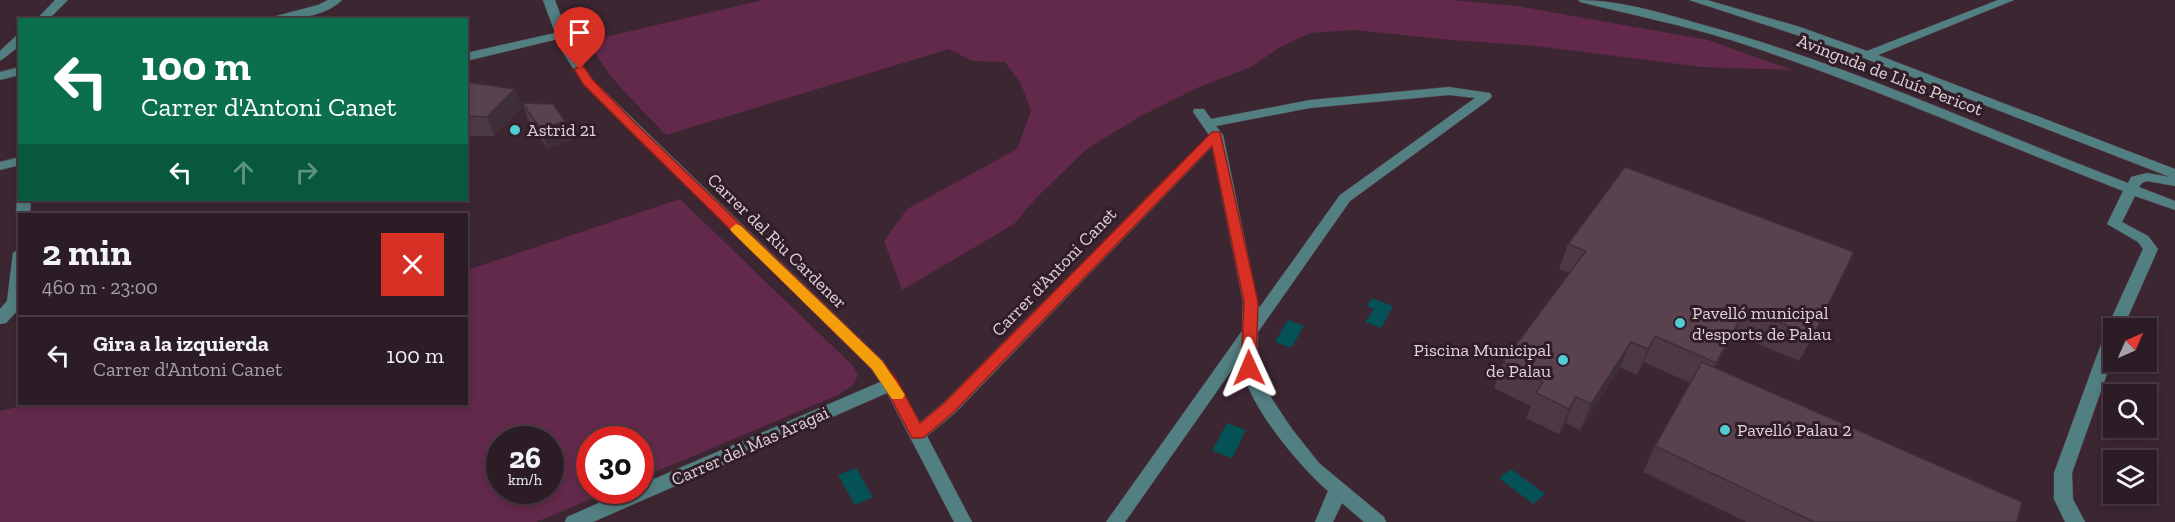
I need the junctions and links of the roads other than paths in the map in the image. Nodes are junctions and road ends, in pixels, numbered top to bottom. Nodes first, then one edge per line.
1 (62, 0) edge
2 (336, 0) edge
3 (549, 0) edge
4 (1584, 0) edge
5 (1695, 0) edge
6 (2008, 0) edge
7 (43, 18) edge
8 (275, 18) edge
9 (562, 34) junction
10 (18, 41) edge
11 (2, 54) edge
12 (1869, 54) junction
13 (468, 57) edge
14 (18, 71) edge
15 (0, 75) edge
16 (1208, 123) junction
17 (18, 162) edge
18 (0, 166) edge
19 (2175, 174) edge
20 (2175, 182) edge
21 (2130, 189) junction
22 (2175, 206) edge
23 (18, 273) edge
24 (2119, 318) edge
25 (0, 319) edge
26 (1248, 335) junction
27 (2103, 359) edge
28 (891, 384) junction
29 (917, 434) junction
30 (1338, 490) junction
31 (574, 522) edge
32 (963, 522) edge
33 (1115, 522) edge
34 (1324, 522) edge
35 (1377, 522) edge
36 (2076, 522) edge

1 - 7 street
2 - 8 street
3 - 9 street, Carrer del Riu Cardener
4 - 21 street, Avinguda de Lluís Pericot
5 - 12 street, Avinguda de Lluís Pericot
6 - 12 street
9 - 13 street
9 - 28 street, Carrer del Riu Cardener
10 - 11 street
12 - 19 street, Avinguda de Lluís Pericot
14 - 15 street
16 - 26 street
16 - 26 street
16 - 29 street, Carrer d'Antoni Canet
17 - 18 street
20 - 21 street
21 - 22 street, Avinguda de Lluís Pericot
21 - 24 street
23 - 25 street
26 - 30 street
26 - 33 street
27 - 36 street
28 - 29 street, Carrer del Riu Cardener
28 - 31 street, Carrer del Mas Aragai
29 - 32 street, Carrer del Riu Cardener
30 - 34 street
30 - 35 street

